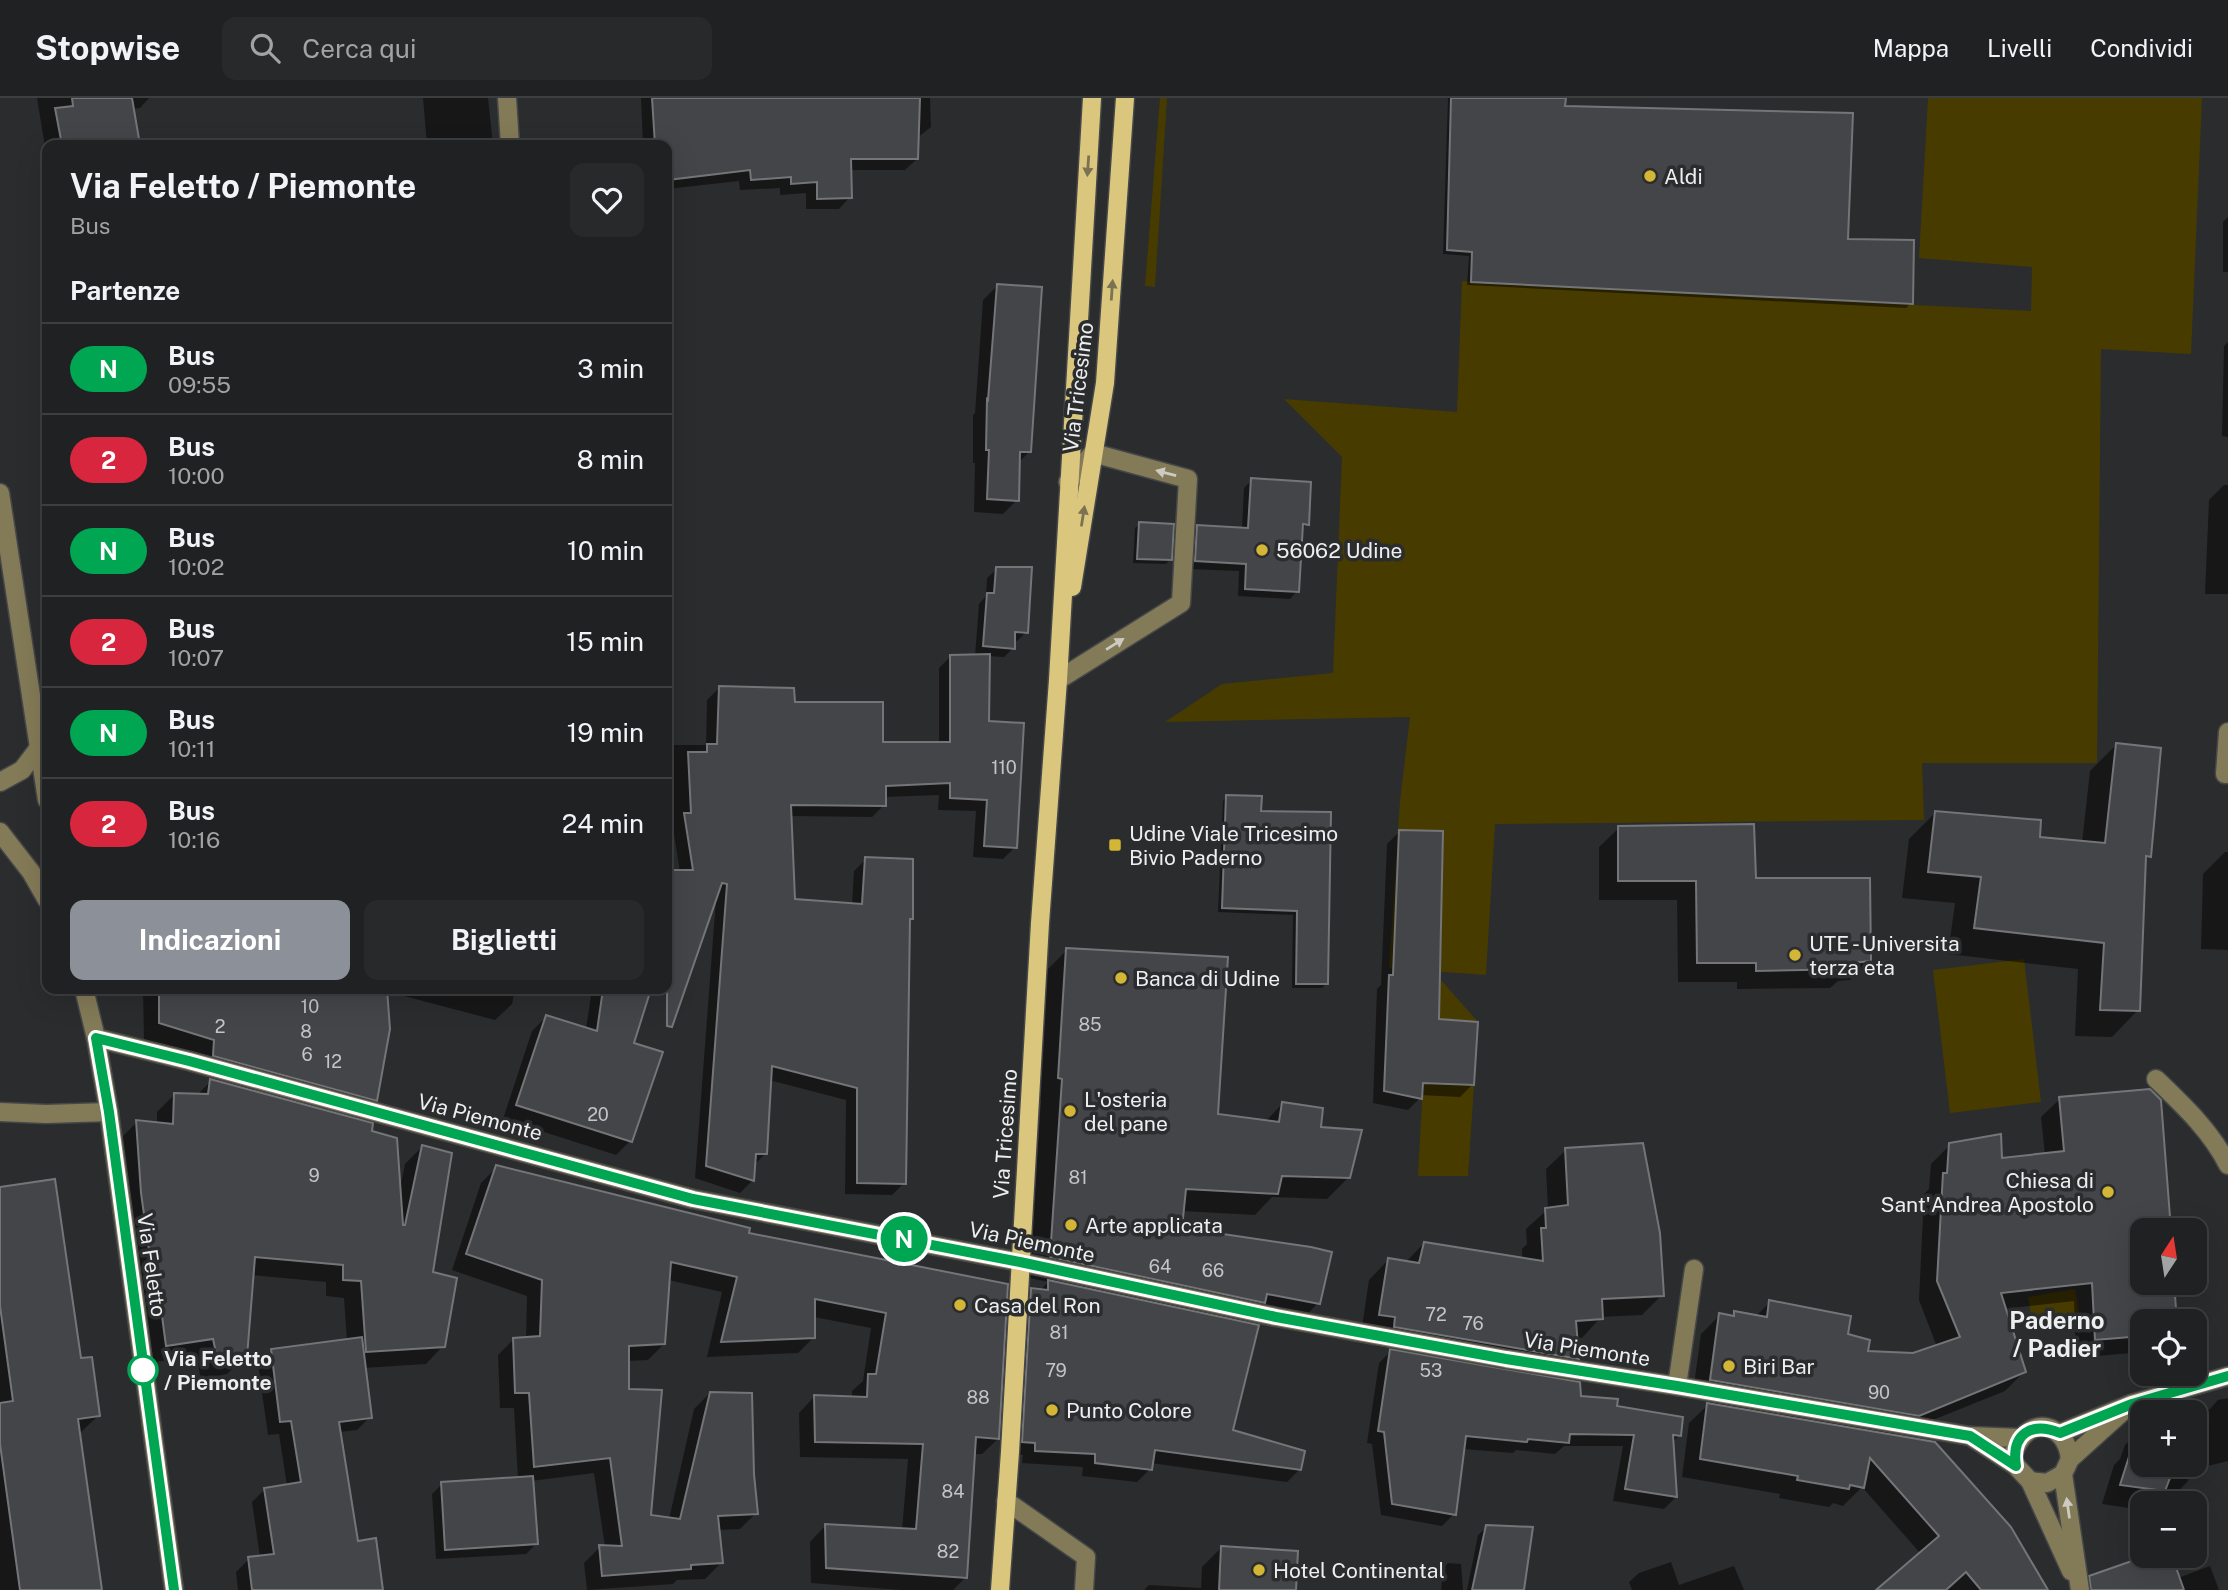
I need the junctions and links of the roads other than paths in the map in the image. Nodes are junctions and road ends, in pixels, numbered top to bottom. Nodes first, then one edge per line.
1 (507, 98) edge
2 (1092, 98) edge
3 (1125, 98) edge
4 (510, 140) edge
5 (1093, 453) junction
6 (1068, 482) junction
7 (0, 493) edge
8 (1058, 680) junction
9 (2228, 732) edge
10 (38, 749) junction
11 (42, 772) edge
12 (2228, 774) edge
13 (0, 782) edge
14 (0, 832) edge
15 (42, 891) edge
16 (85, 994) edge
17 (96, 1038) junction
18 (2156, 1079) dead end
19 (0, 1112) edge
20 (109, 1112) junction
21 (2228, 1165) edge
22 (1020, 1262) junction
23 (1694, 1269) dead end
24 (2228, 1376) edge
25 (1677, 1386) junction
26 (2146, 1400) edge
27 (2130, 1405) edge
28 (2130, 1406) edge
29 (2060, 1433) junction
30 (1970, 1436) junction
31 (2020, 1438) junction
32 (2016, 1466) junction
33 (2067, 1467) junction
34 (2030, 1481) junction
35 (1006, 1501) junction
36 (174, 1590) edge
37 (1000, 1590) edge
38 (1084, 1590) edge
39 (2080, 1590) edge

1 - 4 street
2 -> 6 main road, Via Tricesimo
5 -> 3 main road, Via Tricesimo
5 - 6 street
8 -> 5 main road, Via Tricesimo
8 -> 5 street
6 - 8 main road, Via Tricesimo
7 - 10 street
8 - 22 main road, Via Tricesimo
9 - 12 street
10 - 11 street
10 - 13 street
14 - 15 street
16 - 17 street, Via Feletto
17 - 20 street, Via Feletto
17 - 22 street, Via Piemonte
18 - 21 street
19 - 20 street
20 - 36 street, Via Feletto
22 - 25 street, Via Piemonte
22 - 35 main road, Via Tricesimo
23 - 25 street
24 - 26 street
25 - 30 street, Via Piemonte
27 - 29 street
28 - 33 street
29 - 31 street
29 - 33 street
30 - 31 street, Via Piemonte
30 - 32 street
31 - 32 street
32 - 34 street
33 - 34 street
39 -> 33 street
34 - 39 street
35 - 37 main road, Via Tricesimo
35 - 38 street

